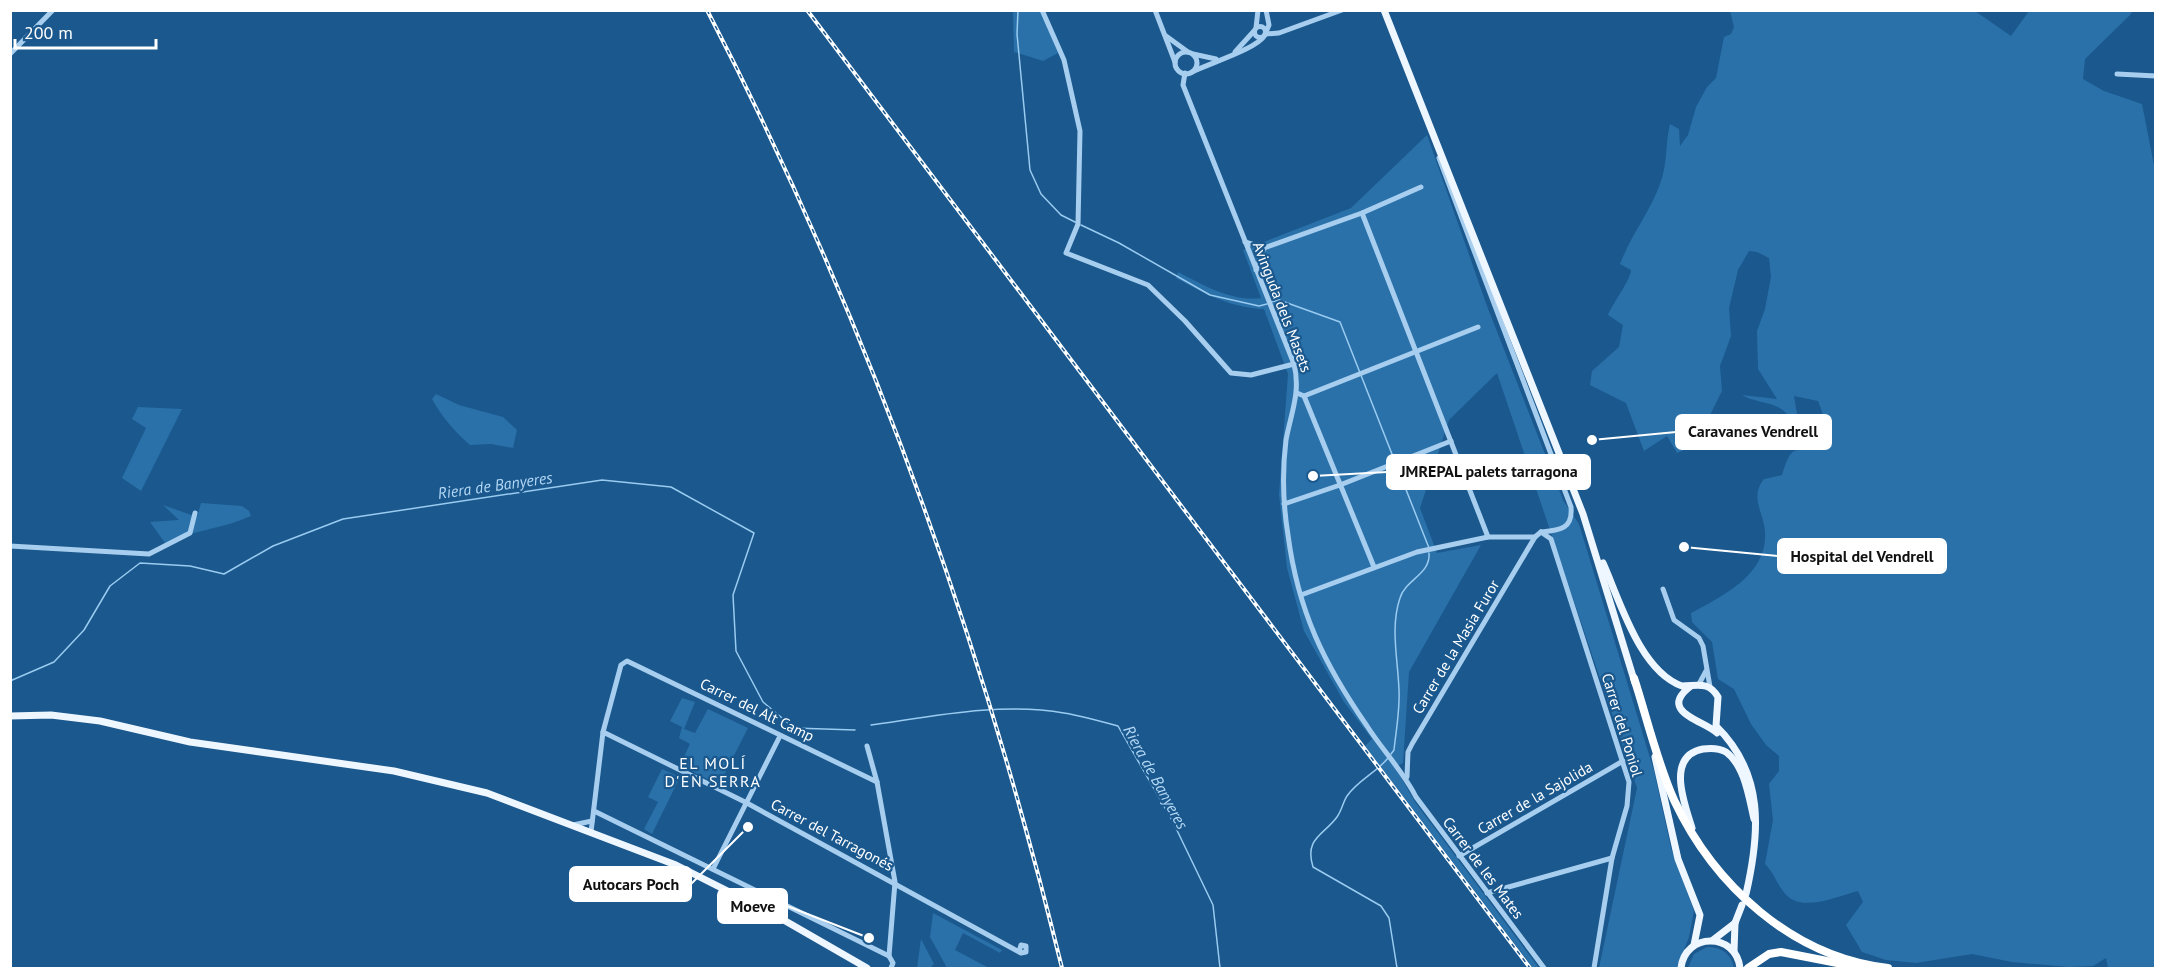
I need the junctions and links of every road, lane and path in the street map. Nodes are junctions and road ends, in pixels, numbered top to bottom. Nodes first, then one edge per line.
1 (53, 10) edge
2 (1042, 10) edge
3 (1155, 10) edge
4 (1258, 10) edge
5 (1266, 10) edge
6 (1342, 10) edge
7 (1384, 10) edge
8 (1255, 30) junction
9 (1265, 33) junction
10 (1165, 35) junction
11 (1190, 53) junction
12 (1234, 53) junction
13 (10, 54) edge
14 (1217, 59) junction
15 (1176, 64) junction
16 (1192, 72) junction
17 (1185, 74) junction
18 (2117, 74) dead end
19 (2156, 76) edge
20 (1430, 127) junction
21 (1421, 187) dead end
22 (1362, 213) junction
23 (1245, 242) junction
24 (1254, 245) junction
25 (1264, 248) junction
26 (1249, 254) junction
27 (1259, 257) junction
28 (1256, 270) junction
29 (1478, 327) dead end
30 (1416, 352) junction
31 (1294, 364) junction
32 (1297, 393) junction
33 (1304, 396) junction
34 (1450, 441) junction
35 (1341, 485) junction
36 (1284, 504) junction
37 (195, 513) dead end
38 (1541, 532) junction
39 (1488, 537) junction
40 (1535, 537) junction
41 (10, 546) edge
42 (1595, 551) junction
43 (1374, 567) junction
44 (1663, 589) dead end
45 (1300, 595) junction
46 (1706, 671) junction
47 (1634, 678) junction
48 (1695, 685) junction
49 (1710, 687) junction
50 (1715, 714) junction
51 (10, 716) edge
52 (1702, 722) junction
53 (603, 732) junction
54 (780, 736) junction
55 (867, 746) dead end
56 (1623, 761) junction
57 (1407, 779) junction
58 (877, 782) junction
59 (745, 802) junction
60 (594, 811) junction
61 (592, 820) junction
62 (1755, 822) junction
63 (572, 825) junction
64 (591, 832) junction
65 (1756, 835) junction
66 (601, 836) junction
67 (1697, 842) junction
68 (1459, 856) junction
69 (1612, 858) junction
70 (713, 869) junction
71 (895, 882) junction
72 (1487, 893) junction
73 (1746, 894) dead end
74 (1747, 905) junction
75 (1735, 923) junction
76 (1713, 940) junction
77 (1694, 945) junction
78 (1016, 950) dead end
79 (1734, 951) junction
80 (889, 956) junction
81 (892, 967) edge
82 (867, 969) edge
83 (1544, 969) edge
84 (1594, 969) edge
85 (1681, 969) edge
86 (1740, 969) edge
87 (1748, 969) edge
88 (1863, 969) edge
89 (1888, 969) edge

1 - 13 street
2 - 31 street
3 - 10 street
4 - 8 street
5 - 9 street
6 - 9 street
7 - 20 main road
8 - 9 street
8 - 9 street
8 - 12 street
9 - 12 street
10 - 11 street
10 - 15 street
11 - 14 street
11 - 15 street
11 - 16 street
12 - 14 street
14 - 16 street
15 - 17 street
16 - 17 street
17 - 23 street, Avinguda dels Masets
18 - 19 street
20 - 38 street
20 - 42 main road
21 - 22 street
22 - 25 street
22 - 30 street
23 - 24 street
23 - 26 street, Avinguda dels Masets
24 - 25 street
24 - 26 street
25 - 27 street
26 - 27 street
26 - 28 street, Avinguda dels Masets
27 - 28 street
28 - 31 street, Avinguda dels Masets
29 - 30 street
30 - 33 street
30 - 34 street
31 - 32 street, Avinguda dels Masets
32 - 33 street
32 - 36 street, Avinguda dels Masets
33 - 35 street
34 - 35 street
34 - 39 street
35 - 36 street
35 - 43 street
36 - 45 street, Avinguda dels Masets
37 - 41 street
38 - 40 street, Carrer de la Masia Furor
38 - 56 street, Carrer del Poniol
39 - 40 street
39 - 43 street
40 - 57 street, Carrer de la Masia Furor
42 - 47 main road
42 - 48 main road
43 - 45 street
44 - 46 street
45 - 57 street, Avinguda dels Masets
46 - 48 street
46 - 49 street
47 - 67 highway
47 - 77 main road
48 - 49 main road
48 - 52 main road
49 - 50 main road
50 - 52 main road
50 - 65 main road
51 - 63 main road
52 - 62 main road
53 - 54 street, Carrer del Alt Camp
53 - 59 street, Carrer del Tarragonés
53 - 60 street
54 - 58 street, Carrer del Alt Camp
54 - 59 street
55 - 58 street
56 - 68 street, Carrer de la Sajolida
56 - 69 street, Carrer del Poniol
57 - 68 street, Carrer de les Mates
58 - 71 street
59 - 70 street
59 - 71 street, Carrer del Tarragonés
60 - 61 street
60 - 70 street
61 - 63 street
61 - 64 street
61 - 66 street
62 - 65 main road
62 - 67 main road
63 - 64 main road
64 - 66 main road
65 - 73 main road
66 - 82 main road
67 - 74 highway
68 - 72 street, Carrer de les Mates
69 - 72 street
69 - 84 street, Carrer del Poniol
70 - 80 street
71 - 78 street, Carrer del Tarragonés
71 - 80 street
72 - 83 street, Carrer de les Mates
74 - 75 main road
74 - 89 highway
75 - 76 main road
75 - 79 main road
76 - 77 main road
76 - 79 main road
77 - 85 main road
79 - 86 main road
80 - 81 street
87 - 88 highway

